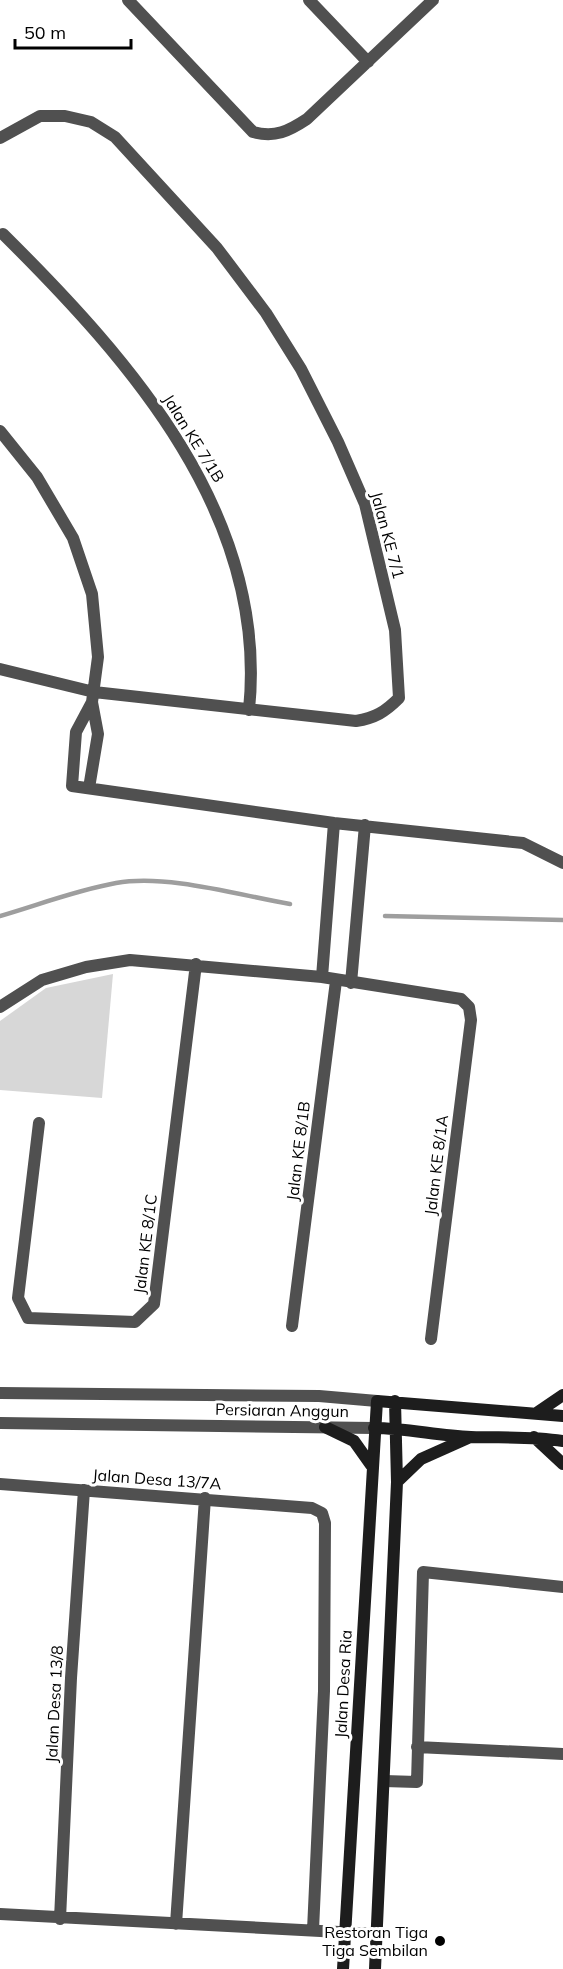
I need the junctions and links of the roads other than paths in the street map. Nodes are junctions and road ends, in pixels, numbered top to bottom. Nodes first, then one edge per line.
1 (129, 0) edge
2 (309, 0) edge
3 (433, 0) edge
4 (368, 62) junction
5 (0, 138) edge
6 (3, 234) dead end
7 (0, 431) edge
8 (0, 669) edge
9 (93, 697) junction
10 (249, 710) junction
11 (89, 788) junction
12 (334, 823) junction
13 (365, 825) junction
14 (563, 863) edge
15 (196, 964) junction
16 (322, 977) junction
17 (336, 981) junction
18 (351, 983) junction
19 (0, 1007) edge
20 (39, 1123) dead end
21 (292, 1326) dead end
22 (431, 1340) dead end
23 (0, 1392) edge
24 (563, 1395) edge
25 (377, 1401) junction
26 (395, 1401) junction
27 (538, 1412) junction
28 (563, 1416) edge
29 (0, 1423) edge
30 (325, 1427) junction
31 (374, 1428) junction
32 (396, 1428) junction
33 (469, 1437) junction
34 (534, 1437) junction
35 (563, 1441) edge
36 (563, 1464) edge
37 (372, 1466) junction
38 (397, 1482) junction
39 (0, 1484) edge
40 (84, 1490) junction
41 (206, 1498) junction
42 (563, 1587) edge
43 (417, 1747) junction
44 (563, 1754) edge
45 (384, 1781) junction
46 (0, 1914) edge
47 (60, 1919) junction
48 (176, 1924) junction
49 (313, 1930) junction
50 (345, 1932) junction
51 (377, 1934) junction
52 (342, 1969) edge
53 (375, 1969) edge

1 - 4 street
2 - 4 street
3 - 4 street
5 - 10 street, Jalan KE 7/1
6 - 10 street, Jalan KE 7/1B
7 - 9 street
8 - 9 street, Jalan KE 7/1
9 - 10 street, Jalan KE 7/1
9 - 11 street
9 - 11 street
11 - 12 street
12 - 13 street
12 - 16 street
13 - 14 street
13 - 18 street
15 - 16 street
15 - 19 street
15 - 20 street, Jalan KE 8/1C
16 - 17 street
17 - 18 street
17 - 21 street, Jalan KE 8/1B
18 - 22 street, Jalan KE 8/1A
23 - 25 street, Persiaran Anggun
24 - 27 main road
25 - 26 main road, Persiaran Anggun
25 - 31 main road, Jalan Desa Ria
26 - 27 main road, Persiaran Anggun
26 - 32 main road
27 - 28 main road, Persiaran Anggun
29 - 30 street, Persiaran Anggun
30 - 31 street, Persiaran Anggun
30 - 37 main road
31 - 32 main road, Persiaran Anggun
31 - 37 main road, Jalan Desa Ria
32 - 33 main road, Persiaran Anggun
32 - 38 main road
33 - 34 main road, Persiaran Anggun
33 - 38 main road
34 - 35 main road, Persiaran Anggun
34 - 36 main road
37 - 50 main road, Jalan Desa Ria
38 - 45 main road
39 - 40 street, Jalan Desa 13/7A
40 - 41 street, Jalan Desa 13/7A
40 - 47 street, Jalan Desa 13/8
41 - 48 street
41 - 49 street, Jalan Desa 13/7A
42 - 43 street
43 - 44 street
43 - 45 street
45 - 51 main road
46 - 47 street
47 - 48 street
48 - 49 street
49 - 50 street
50 - 51 street
50 - 52 main road, Jalan Desa Ria
51 - 53 main road

